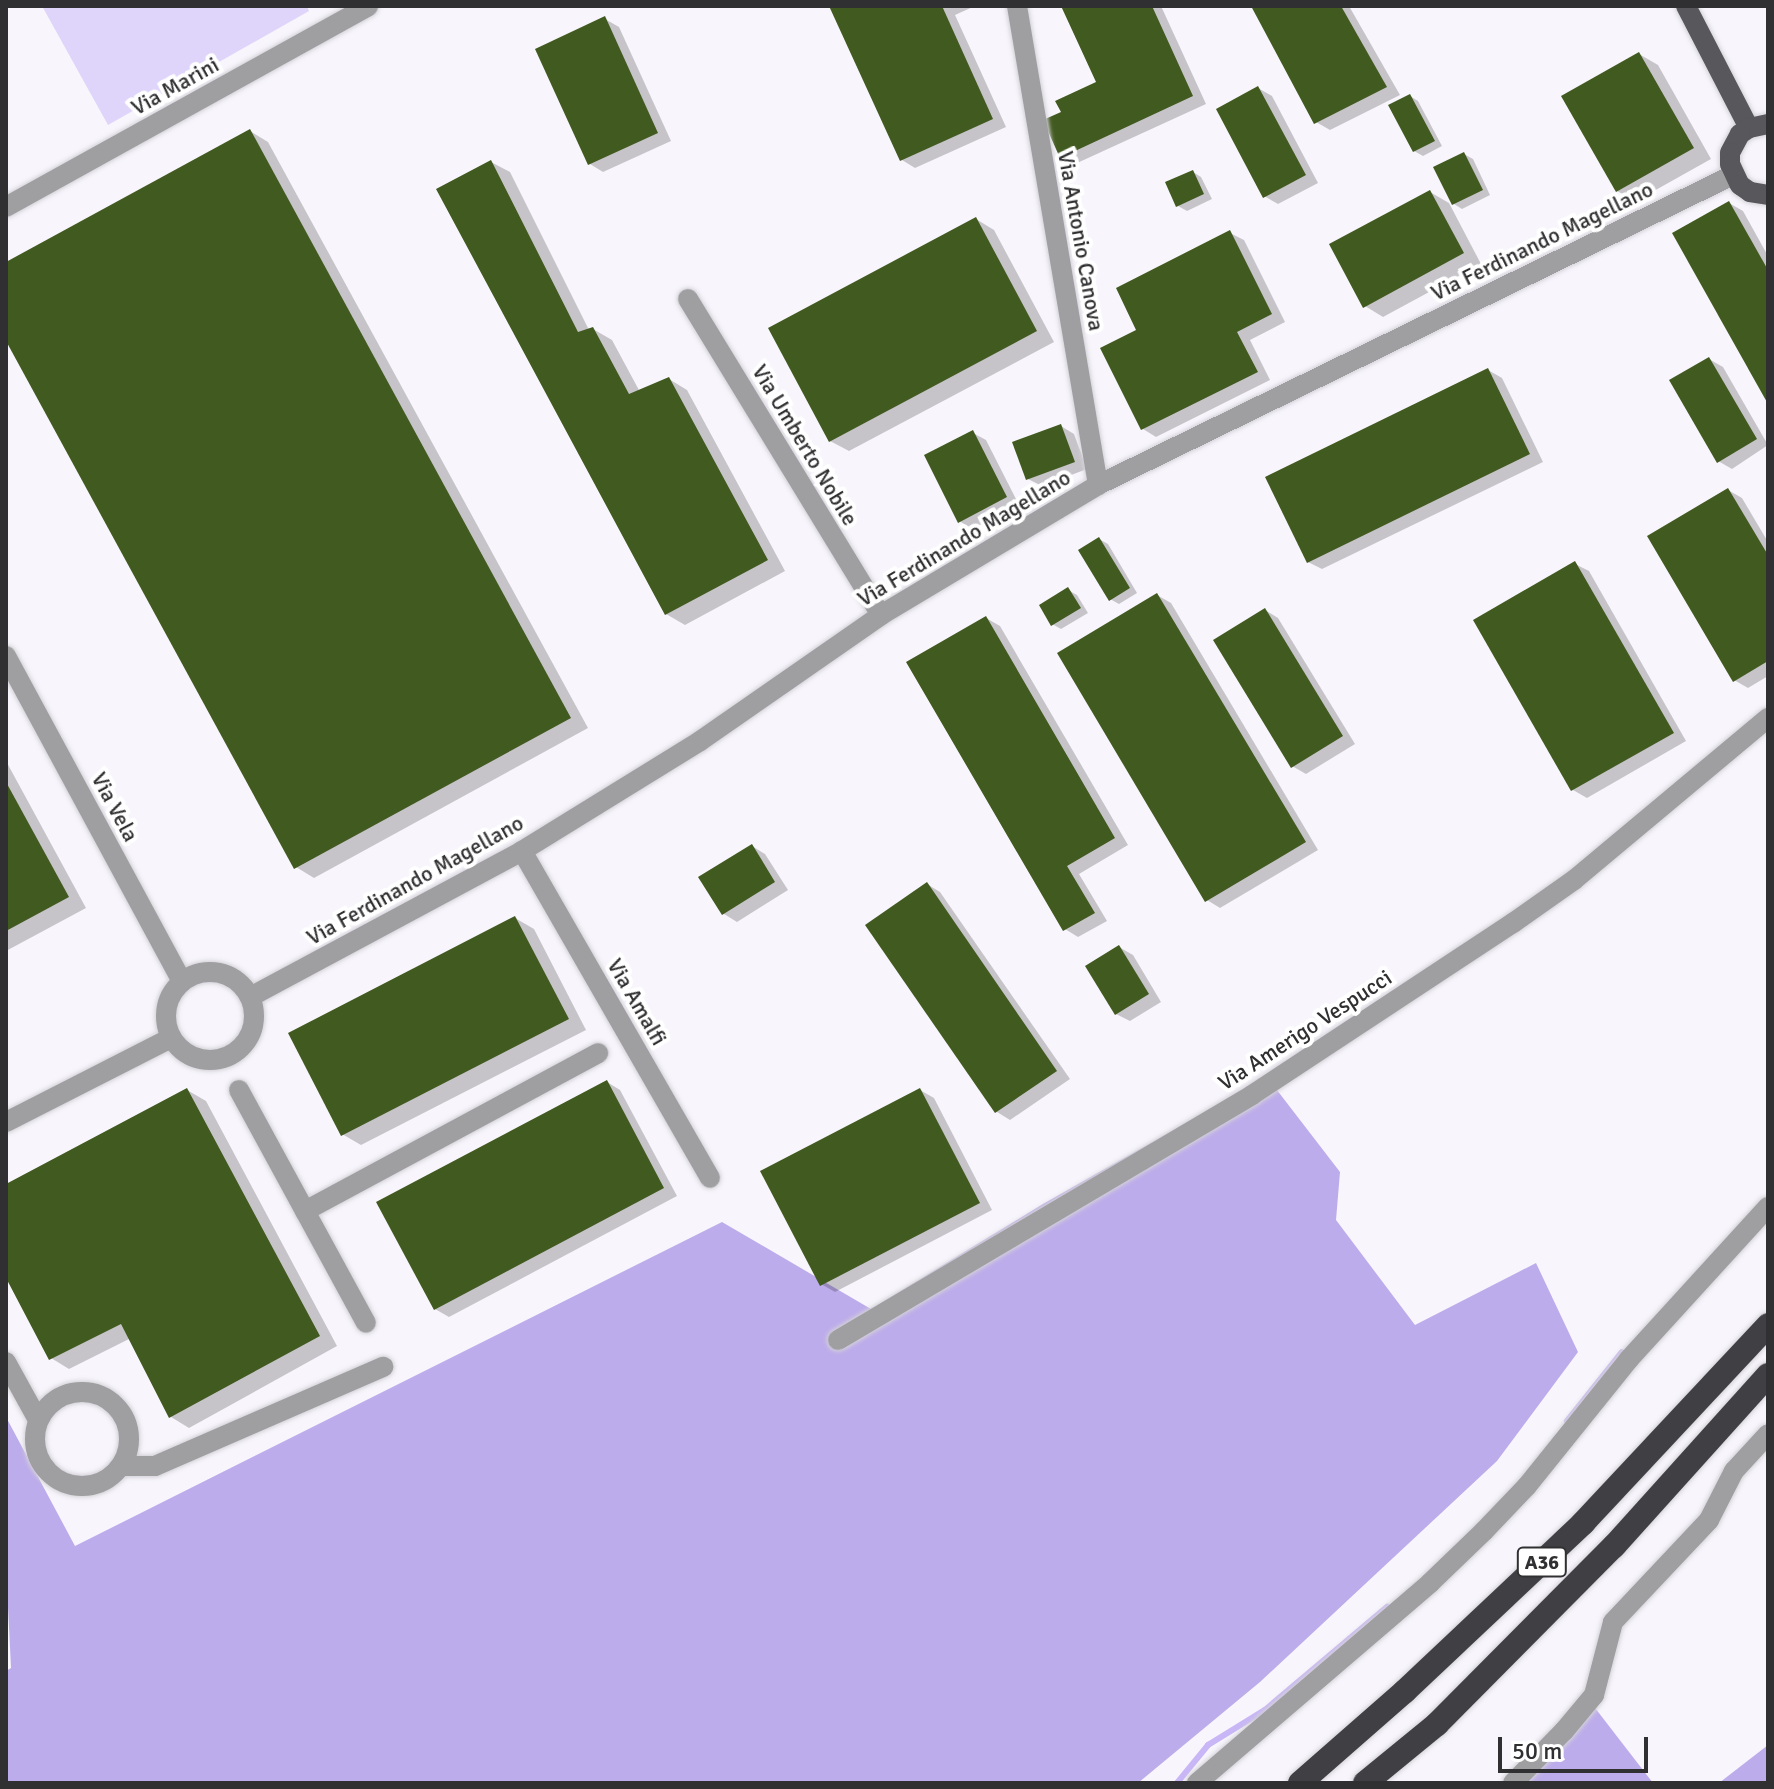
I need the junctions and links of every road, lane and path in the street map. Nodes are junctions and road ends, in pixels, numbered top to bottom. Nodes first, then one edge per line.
1 (368, 6) edge
2 (1017, 6) edge
3 (1686, 6) edge
4 (1759, 126) edge
5 (1733, 175) junction
6 (1768, 195) edge
7 (6, 207) edge
8 (688, 299) dead end
9 (1098, 485) junction
10 (881, 615) junction
11 (6, 656) edge
12 (1768, 718) edge
13 (522, 851) junction
14 (182, 982) junction
15 (250, 997) junction
16 (171, 1038) junction
17 (598, 1053) dead end
18 (239, 1090) dead end
19 (6, 1122) edge
20 (710, 1178) dead end
21 (1768, 1207) edge
22 (305, 1211) junction
23 (366, 1323) dead end
24 (1768, 1325) edge
25 (838, 1340) dead end
26 (6, 1362) edge
27 (383, 1367) dead end
28 (1768, 1375) edge
29 (38, 1420) junction
30 (1768, 1434) edge
31 (122, 1466) junction
32 (1197, 1783) edge
33 (1300, 1783) edge
34 (1365, 1783) edge
35 (1513, 1783) edge

1 - 7 street, Via Marini
2 - 9 street, Via Antonio Canova
3 - 4 main road
4 - 5 main road
5 - 6 main road
5 - 9 street, Via Ferdinando Magellano
8 - 10 street, Via Umberto Nobile
9 - 10 street, Via Ferdinando Magellano
10 - 13 street, Via Ferdinando Magellano
11 - 14 street, Via Vela
12 - 25 street, Via Amerigo Vespucci
13 - 15 street, Via Ferdinando Magellano
13 - 20 street, Via Amalfi
14 - 15 street
14 - 16 street
15 - 16 street
16 - 19 street
17 - 22 street
18 - 22 street
21 - 32 street
22 - 23 street
24 - 33 highway, A36
26 - 29 street
27 - 31 street
28 - 34 highway, A36
29 - 31 street
29 - 31 street
30 - 35 street

